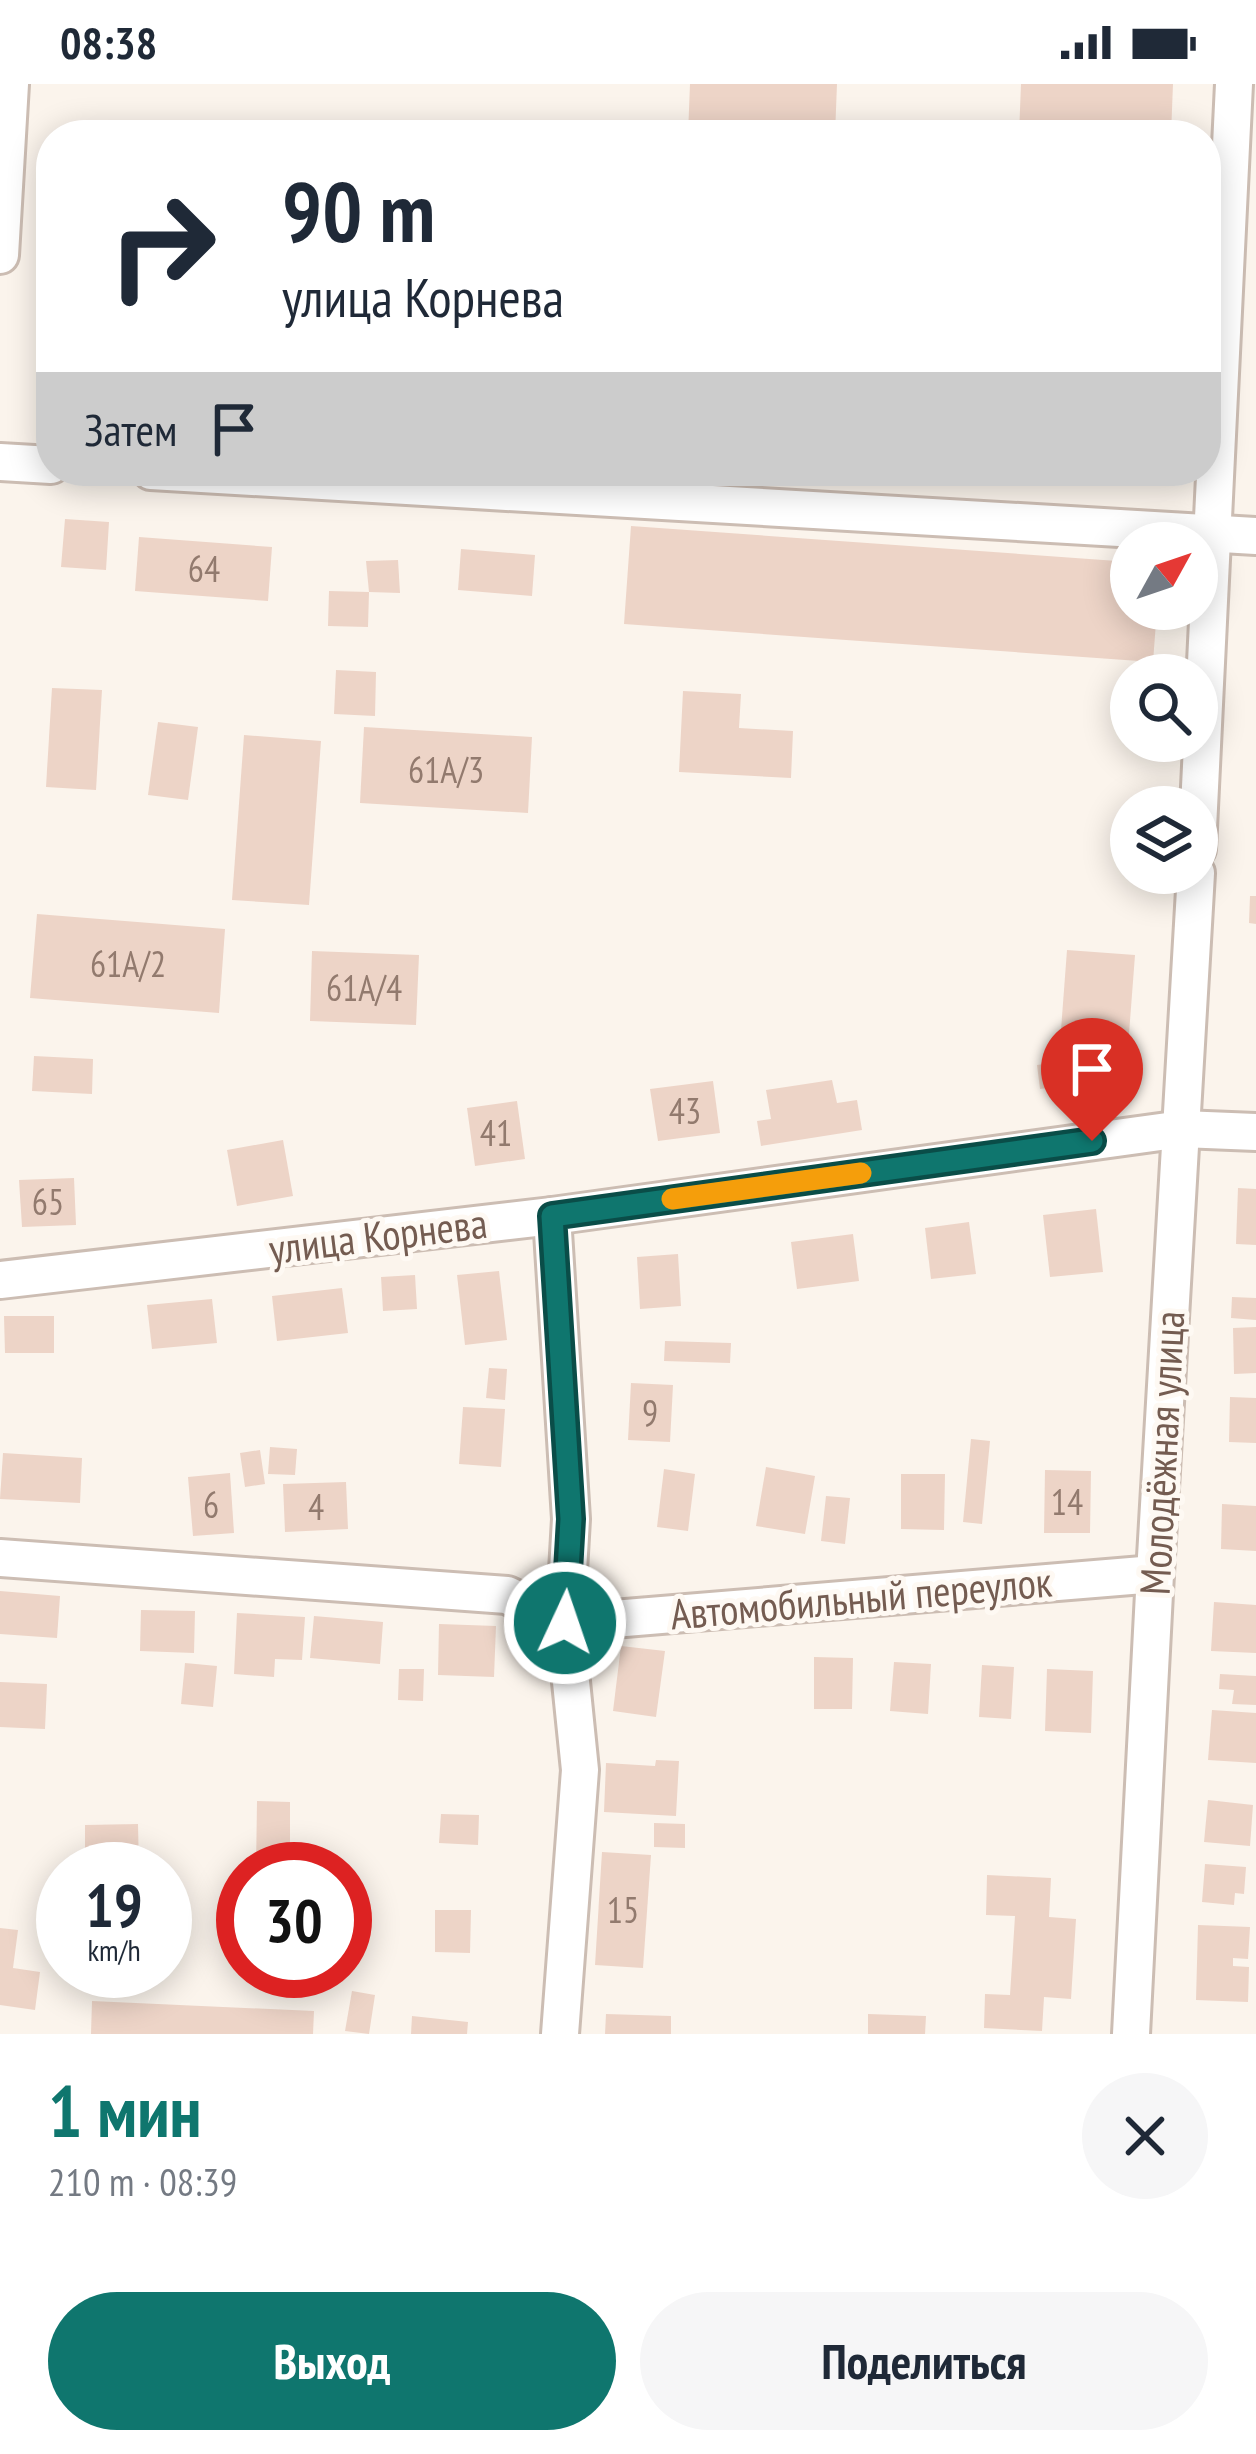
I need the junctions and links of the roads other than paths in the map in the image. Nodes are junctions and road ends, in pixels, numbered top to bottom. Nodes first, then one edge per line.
1 (10, 84) edge
2 (1234, 84) edge
3 (0, 255) edge
4 (1221, 376) edge
5 (0, 462) edge
6 (36, 464) edge
7 (404, 486) edge
8 (1216, 486) edge
9 (1215, 522) edge
10 (1110, 528) edge
11 (1218, 534) edge
12 (1256, 536) edge
13 (1209, 630) edge
14 (1200, 786) edge
15 (1195, 894) edge
16 (1182, 1129) junction
17 (1256, 1132) edge
18 (552, 1216) junction
19 (0, 1280) edge
20 (0, 1558) edge
21 (1155, 1574) junction
22 (565, 1623) junction
23 (560, 2034) edge
24 (1131, 2034) edge

1 - 3 street
2 - 4 street
5 - 6 street
7 - 10 street
8 - 9 street
11 - 12 street
13 - 14 street
15 - 16 street, Молодёжная улица
16 - 17 street, улица Корнева
16 - 18 street, улица Корнева
16 - 21 street, Молодёжная улица
18 - 19 street, улица Корнева
18 - 22 street
20 - 22 street
21 - 22 street, Автомобильный переулок
21 - 24 street, Молодёжная улица
22 - 23 street

